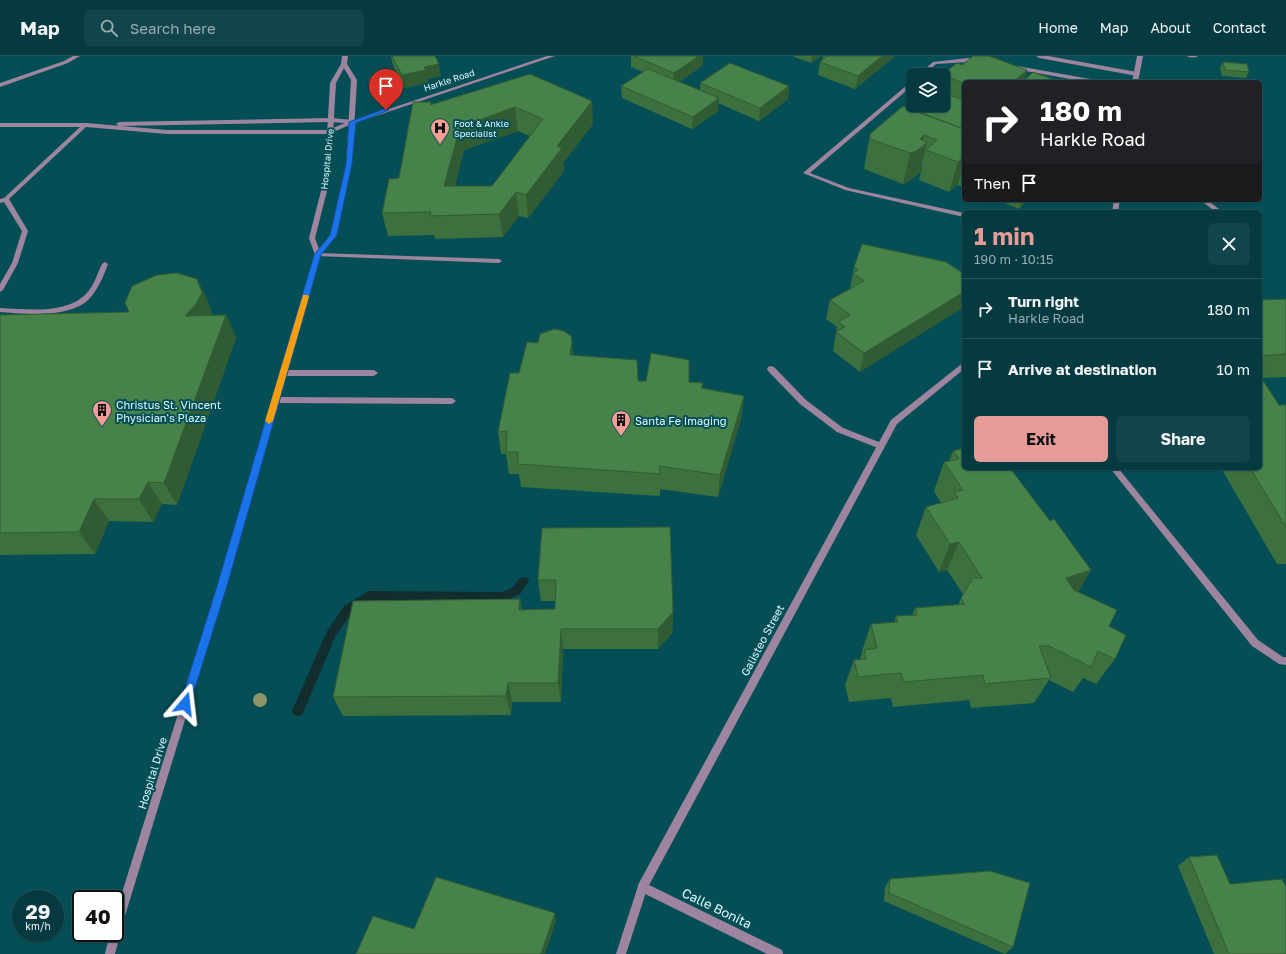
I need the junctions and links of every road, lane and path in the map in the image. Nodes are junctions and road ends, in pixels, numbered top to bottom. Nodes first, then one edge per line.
1 (77, 56) edge
2 (345, 56) edge
3 (552, 56) edge
4 (1039, 56) edge
5 (1140, 56) edge
6 (1190, 56) edge
7 (1195, 56) edge
8 (983, 62) edge
9 (344, 64) junction
10 (929, 68) edge
11 (1013, 68) edge
12 (1137, 74) junction
13 (1084, 80) edge
14 (1136, 80) edge
15 (0, 84) edge
16 (906, 88) edge
17 (331, 120) junction
18 (353, 122) junction
19 (0, 125) edge
20 (85, 125) junction
21 (329, 132) junction
22 (3, 200) edge
23 (1206, 202) edge
24 (1217, 210) edge
25 (962, 216) edge
26 (318, 255) junction
27 (499, 261) dead end
28 (105, 264) dead end
29 (0, 290) edge
30 (0, 310) edge
31 (962, 368) edge
32 (771, 369) dead end
33 (283, 373) junction
34 (374, 373) dead end
35 (275, 400) junction
36 (452, 401) dead end
37 (881, 446) junction
38 (1116, 470) edge
39 (1286, 661) edge
40 (643, 887) junction
41 (110, 954) edge
42 (622, 954) edge
43 (778, 954) edge

1 - 15 street
2 - 9 street, Hospital Drive
3 - 18 street, Harkle Road
4 - 12 street
5 - 12 street
6 - 7 street
8 - 10 street
9 - 17 street, Hospital Drive
9 - 18 street, Hospital Drive
11 - 13 street
12 - 14 street
16 - 25 street
17 - 18 street
17 - 20 street
17 - 21 street, Hospital Drive
18 - 21 street, Harkle Road
18 - 26 street, Hospital Drive
19 - 20 street
20 - 21 street
20 - 22 street
21 - 26 street, Hospital Drive
22 - 29 street
23 - 24 street
26 - 27 street
26 - 33 street, Hospital Drive
28 - 30 street
31 - 37 street, Galisteo Street
32 - 37 street
33 - 34 street
33 - 35 street, Hospital Drive
35 - 36 street
35 - 41 street, Hospital Drive
37 - 40 street, Galisteo Street
38 - 39 street
40 - 42 street, Galisteo Street
40 - 43 street, Calle Bonita

